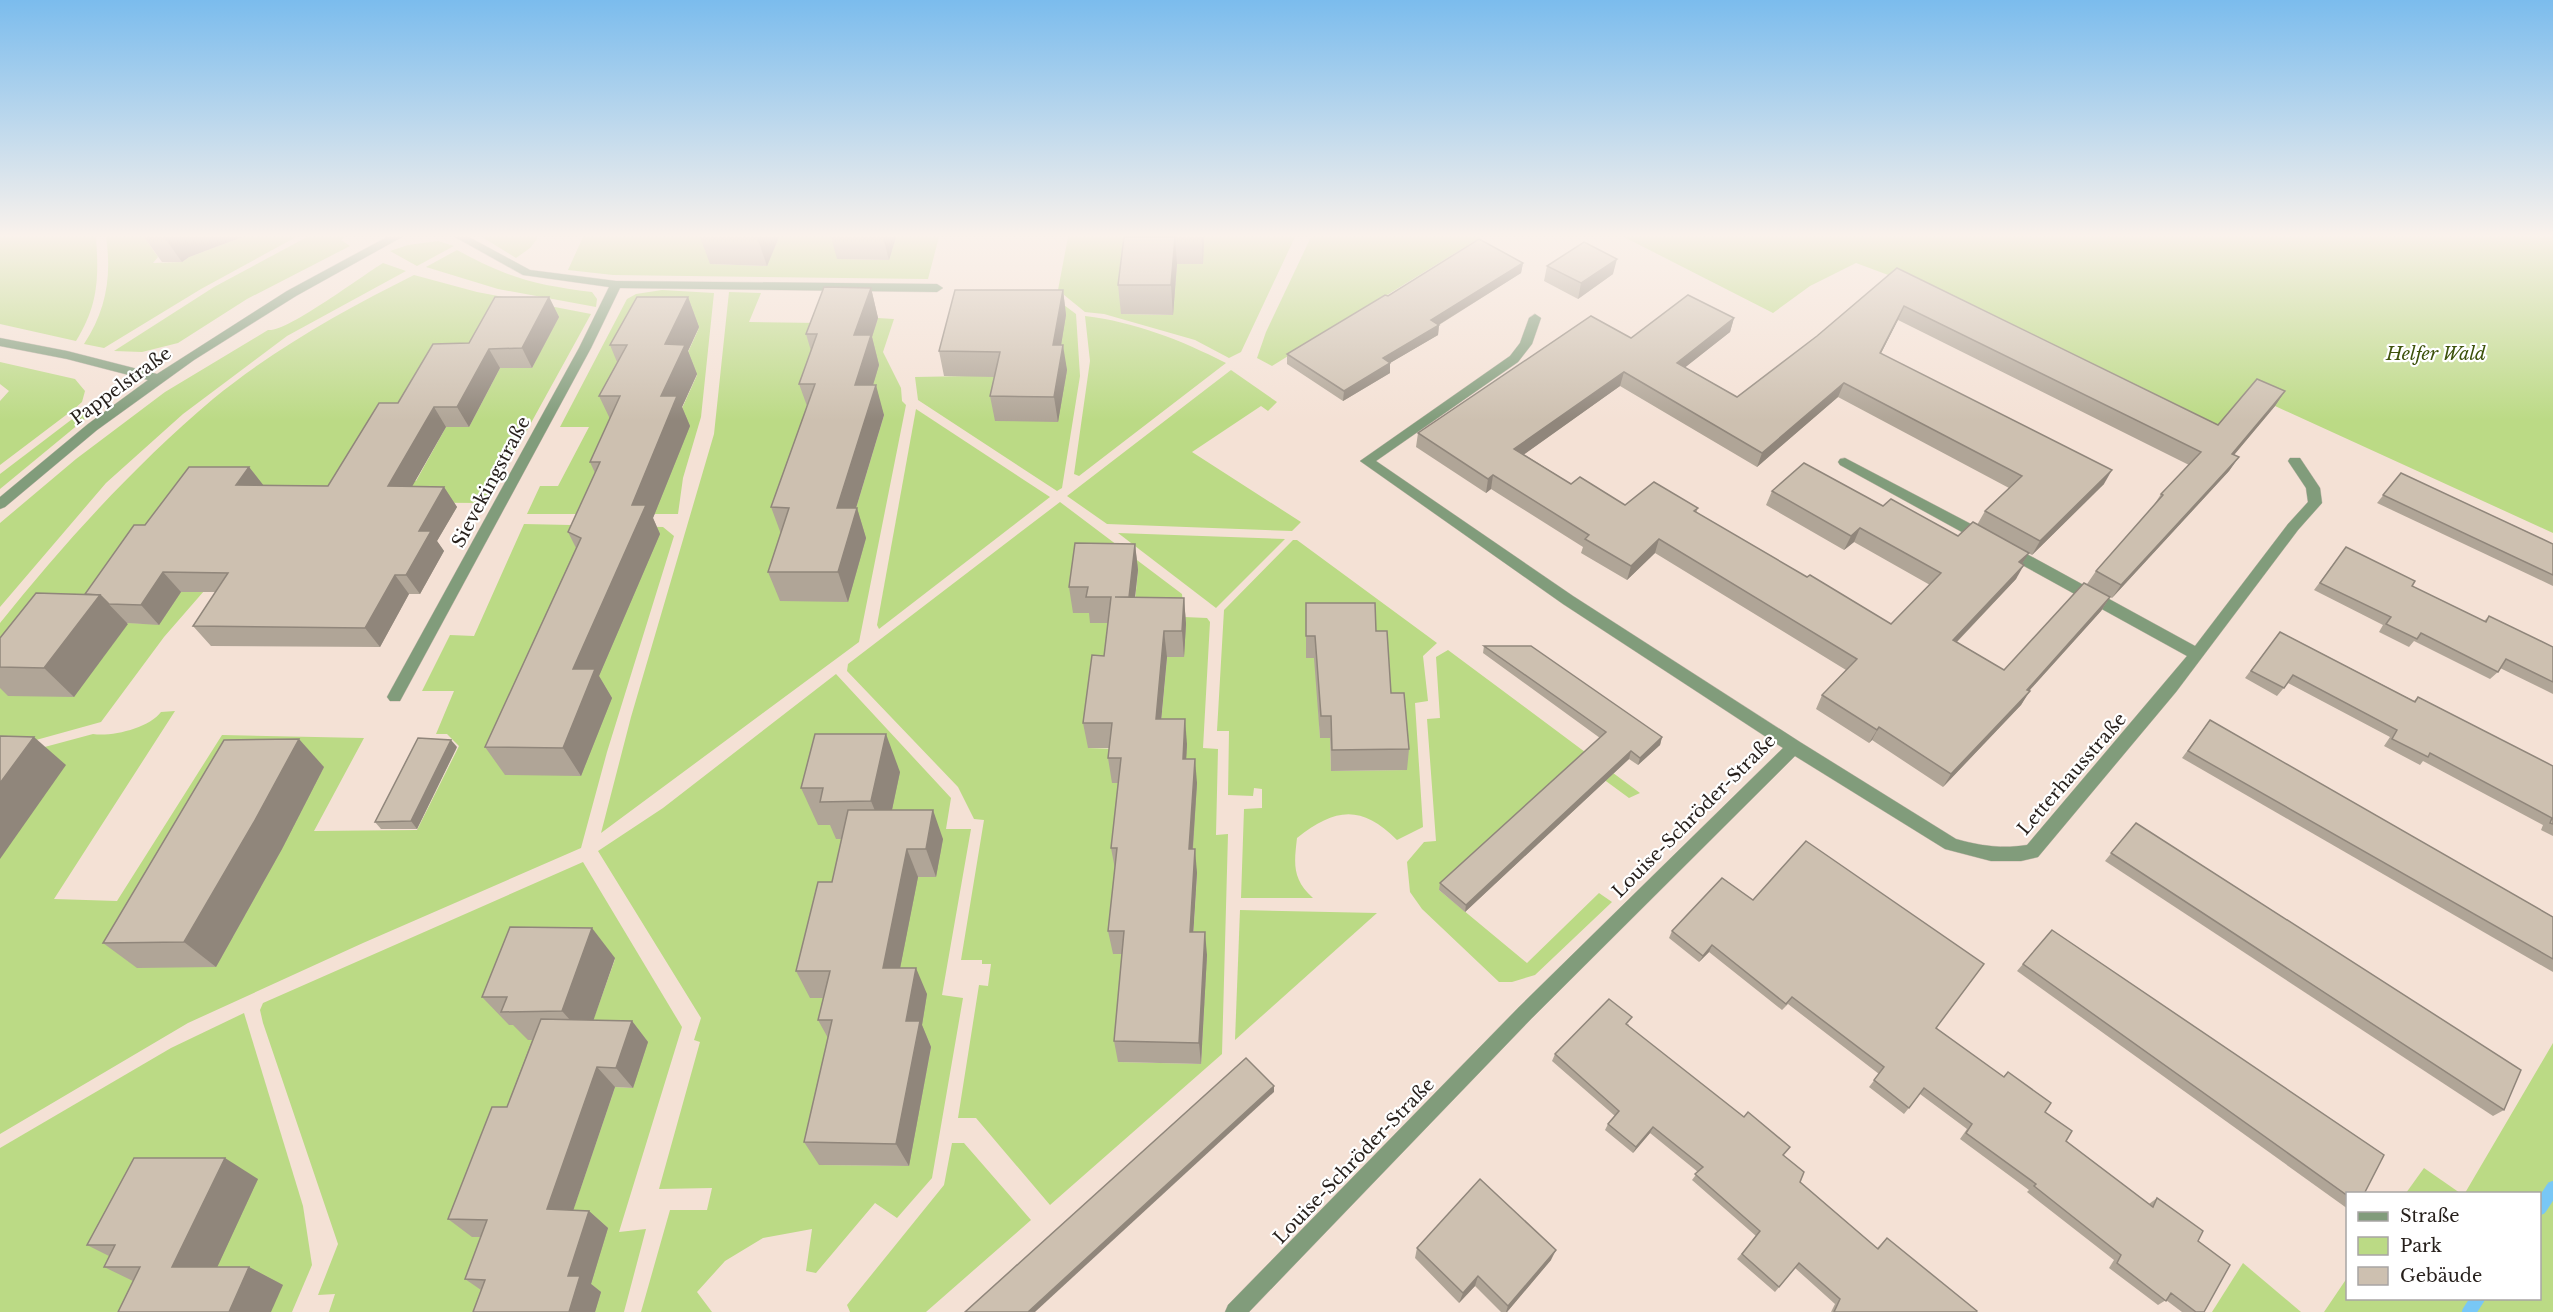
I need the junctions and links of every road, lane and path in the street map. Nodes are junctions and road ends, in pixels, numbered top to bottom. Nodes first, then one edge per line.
1 (283, 298) edge
2 (609, 298) edge
3 (1535, 318) dead end
4 (0, 342) edge
5 (160, 379) junction
6 (2295, 461) dead end
7 (1845, 462) dead end
8 (0, 504) edge
9 (2197, 654) junction
10 (395, 696) dead end
11 (1794, 747) junction
12 (1235, 1312) edge

1 - 5 street, Pappelstraße
2 - 10 street, Sievekingstraße
3 - 11 street, Louise-Schröder-Straße
4 - 5 street
5 - 8 street, Pappelstraße
6 - 9 street, Letterhausstraße
7 - 9 street
9 - 11 street, Letterhausstraße
11 - 12 street, Louise-Schröder-Straße

